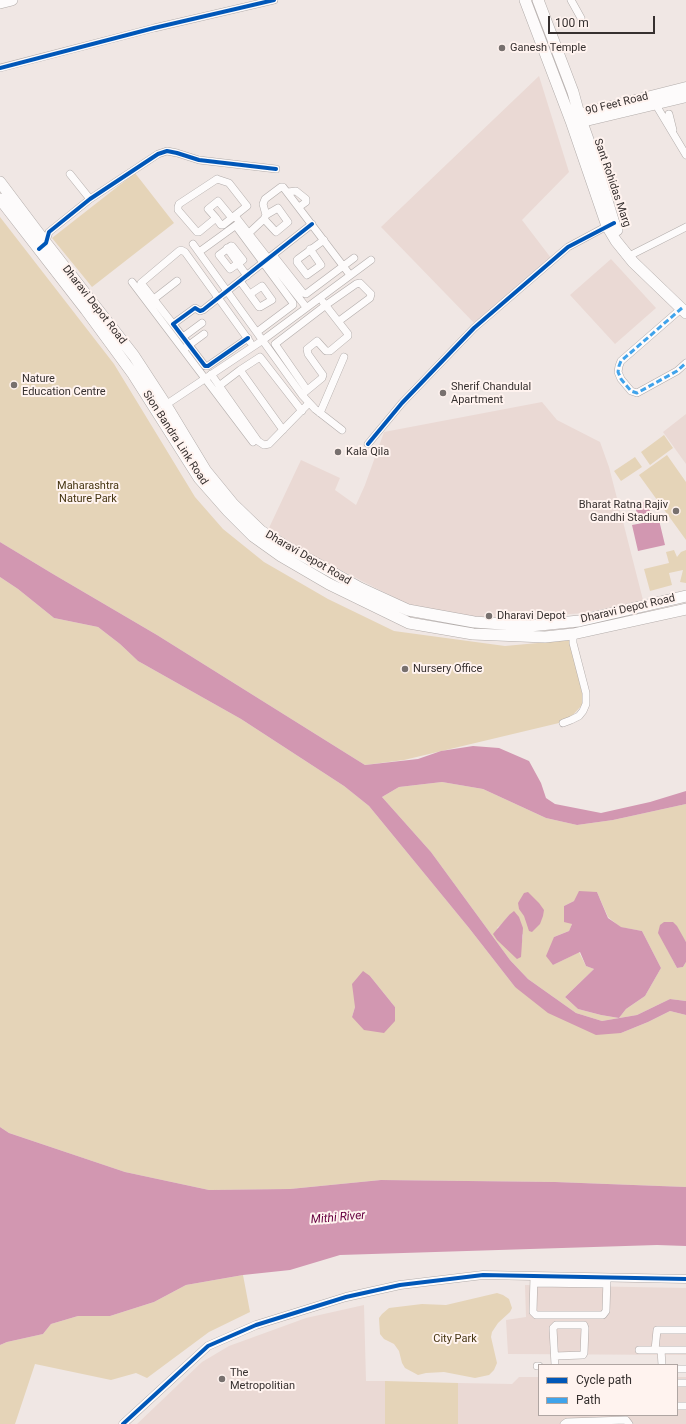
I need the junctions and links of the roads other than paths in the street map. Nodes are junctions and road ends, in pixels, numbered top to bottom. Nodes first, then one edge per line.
1 (12, 0) edge
2 (274, 0) edge
3 (525, 0) edge
4 (538, 0) edge
5 (572, 0) edge
6 (0, 3) edge
7 (582, 18) dead end
8 (554, 39) junction
9 (541, 44) junction
10 (0, 68) edge
11 (686, 87) edge
12 (686, 97) edge
13 (653, 100) junction
14 (669, 114) dead end
15 (577, 119) junction
16 (671, 127) junction
17 (686, 155) edge
18 (276, 169) dead end
19 (70, 174) dead end
20 (0, 182) edge
21 (0, 199) edge
22 (90, 199) junction
23 (233, 217) junction
24 (216, 218) junction
25 (238, 224) junction
26 (312, 224) junction
27 (610, 224) junction
28 (686, 227) edge
29 (249, 233) junction
30 (324, 240) junction
31 (193, 244) dead end
32 (42, 246) junction
33 (310, 250) dead end
34 (258, 251) junction
35 (199, 252) junction
36 (633, 254) junction
37 (354, 258) dead end
38 (268, 259) junction
39 (371, 260) dead end
40 (238, 264) junction
41 (343, 266) junction
42 (350, 275) junction
43 (247, 276) junction
44 (177, 281) dead end
45 (240, 281) junction
46 (132, 282) dead end
47 (664, 287) junction
48 (293, 290) junction
49 (228, 291) junction
50 (250, 294) dead end
51 (219, 298) junction
52 (319, 298) junction
53 (151, 302) junction
54 (326, 305) junction
55 (306, 307) junction
56 (685, 309) edge
57 (339, 321) junction
58 (202, 323) dead end
59 (173, 324) junction
60 (257, 332) junction
61 (204, 334) dead end
62 (183, 337) junction
63 (248, 338) junction
64 (263, 340) junction
65 (253, 346) junction
66 (186, 347) junction
67 (344, 357) dead end
68 (686, 363) edge
69 (240, 370) junction
70 (208, 376) junction
71 (219, 386) junction
72 (304, 393) junction
73 (309, 403) junction
74 (161, 408) junction
75 (302, 411) junction
76 (320, 413) junction
77 (283, 430) junction
78 (342, 430) dead end
79 (253, 442) dead end
80 (368, 444) dead end
81 (683, 597) edge
82 (684, 610) edge
83 (573, 634) junction
84 (563, 723) dead end
85 (534, 1280) junction
86 (686, 1280) edge
87 (607, 1281) junction
88 (686, 1330) edge
89 (639, 1350) dead end
90 (658, 1350) junction
91 (686, 1350) edge
92 (555, 1356) junction
93 (555, 1364) edge
94 (662, 1364) edge
95 (596, 1423) edge
96 (123, 1424) edge
97 (564, 1424) edge
98 (629, 1424) edge

1 - 6 main road
2 - 10 street
3 - 9 main road, Sant Rohidas Marg
4 - 8 main road, Sant Rohidas Marg
5 - 7 street
8 - 9 main road
8 - 15 main road, Sant Rohidas Marg
9 - 15 main road, Sant Rohidas Marg
11 - 13 main road, 90 Feet Road
12 - 13 main road, 90 Feet Road
13 - 15 main road, 90 Feet Road
13 - 16 street
14 - 16 street
15 - 27 main road, Sant Rohidas Marg
16 - 17 street
18 - 22 street
19 - 22 street
20 - 32 main road, Dharavi Depot Road
21 - 32 main road
22 - 32 street
23 - 24 street
23 - 24 street
23 - 24 street
23 - 25 street
25 - 29 street
25 - 34 street
25 - 35 street
26 - 29 street
26 - 30 street
26 - 38 street
27 - 36 main road, Sant Rohidas Marg
27 - 47 main road, Sant Rohidas Marg
27 - 80 street
28 - 36 street
29 - 34 street
30 - 33 street
30 - 41 street
31 - 35 street
32 - 74 main road, Dharavi Depot Road
34 - 38 street
35 - 49 street
36 - 47 main road, Sant Rohidas Marg
37 - 41 street
38 - 43 street
38 - 48 street
39 - 42 street
40 - 40 street
40 - 43 street
41 - 42 street
41 - 48 street
42 - 52 street
43 - 45 street
44 - 53 street
45 - 49 street
45 - 50 street
46 - 53 street
47 - 56 main road, Sant Rohidas Marg
48 - 55 street
48 - 60 street
49 - 51 street
49 - 60 street
51 - 53 street
51 - 59 street
51 - 63 street
52 - 54 street
52 - 55 street
53 - 59 street
53 - 66 street
54 - 57 street
54 - 57 street
54 - 72 street
55 - 64 street
56 - 68 street
57 - 72 street
58 - 62 street
59 - 62 street
60 - 64 street
61 - 66 street
62 - 66 street
63 - 65 street
63 - 66 street
64 - 65 street
64 - 72 street
65 - 70 street
66 - 70 street
67 - 76 street
69 - 71 street
69 - 75 street
69 - 77 street
70 - 71 street
70 - 74 street
70 - 79 street
71 - 77 street
72 - 73 street
73 - 75 street
73 - 76 street
74 - 81 main road, Dharavi Depot Road
74 - 83 main road, Sion Bandra Link Road
75 - 77 street
76 - 78 street
81 - 82 main road
82 - 83 main road, Sion Bandra Link Road
83 - 84 street
85 - 87 street
85 - 87 street
85 - 96 street
86 - 87 street
88 - 90 street
89 - 90 street
90 - 91 street
90 - 94 street
92 - 92 street
92 - 93 street
95 - 97 street
95 - 98 street

